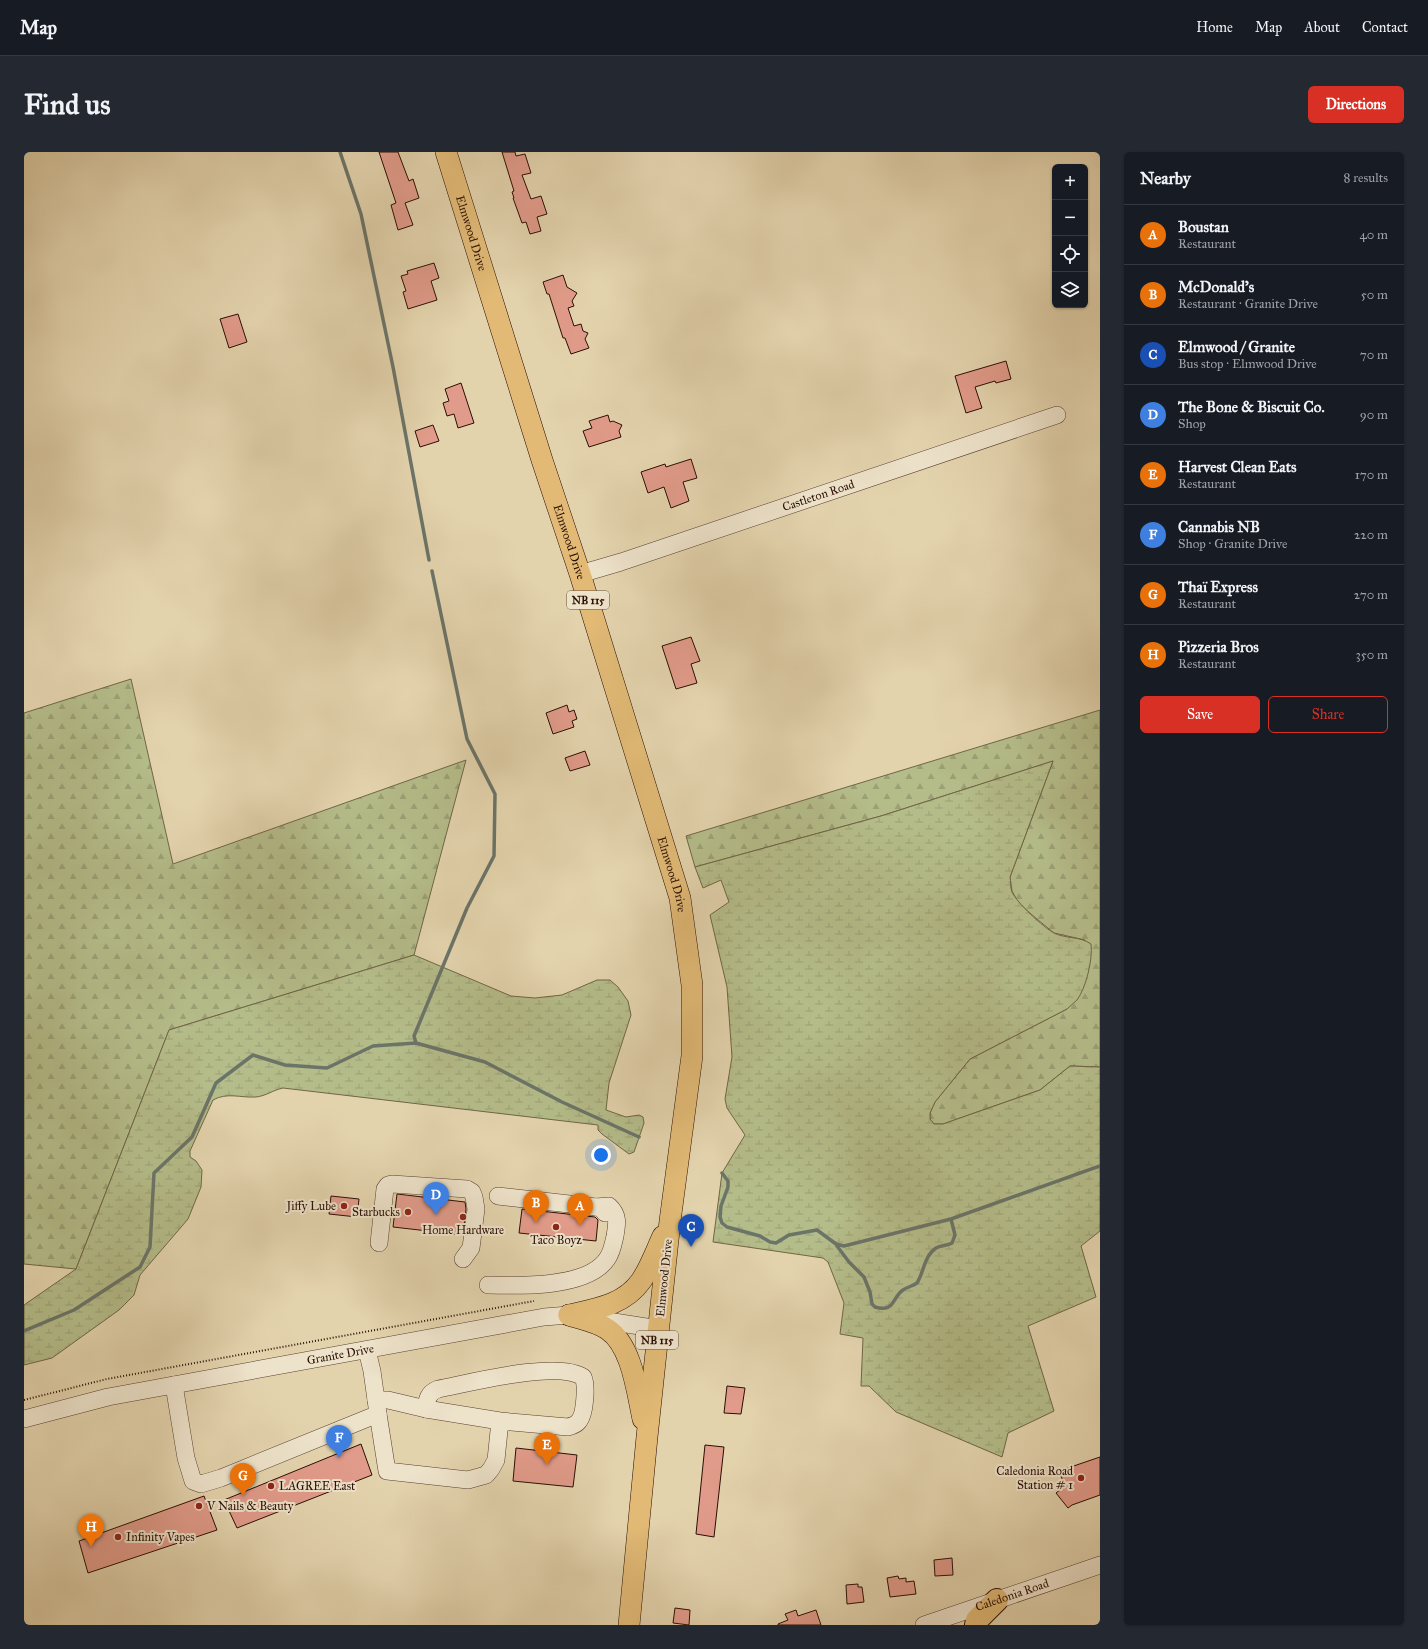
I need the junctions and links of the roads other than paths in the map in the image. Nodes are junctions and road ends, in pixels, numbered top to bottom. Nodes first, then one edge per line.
1 (446, 152) edge
2 (1057, 415) dead end
3 (580, 574) junction
4 (498, 1196) dead end
5 (670, 1222) junction
6 (379, 1243) dead end
7 (463, 1259) dead end
8 (488, 1285) dead end
9 (570, 1315) junction
10 (658, 1329) junction
11 (367, 1350) junction
12 (174, 1385) junction
13 (377, 1407) junction
14 (426, 1409) junction
15 (24, 1419) edge
16 (500, 1420) junction
17 (647, 1437) junction
18 (1100, 1565) edge
19 (996, 1600) junction
20 (629, 1625) edge
21 (925, 1625) edge
22 (976, 1625) edge

1 - 3 main road, Elmwood Drive / NB 115
2 - 3 street, Castleton Road
3 - 5 main road, Elmwood Drive / NB 115
4 - 8 street
5 - 9 main road
5 - 10 main road, Elmwood Drive / NB 115
6 - 7 street
9 - 10 street, Granite Drive
9 - 11 street, Granite Drive
9 - 17 main road
10 - 17 main road, Elmwood Drive / NB 115
11 - 12 street, Granite Drive
11 - 13 street
12 - 13 street
12 - 15 street, Granite Drive
13 - 14 street
13 - 16 street
14 - 16 street
14 - 16 street
17 - 20 main road, Elmwood Drive / NB 115
18 - 19 street, Caledonia Road
19 - 21 street, Caledonia Road
19 - 22 highway

